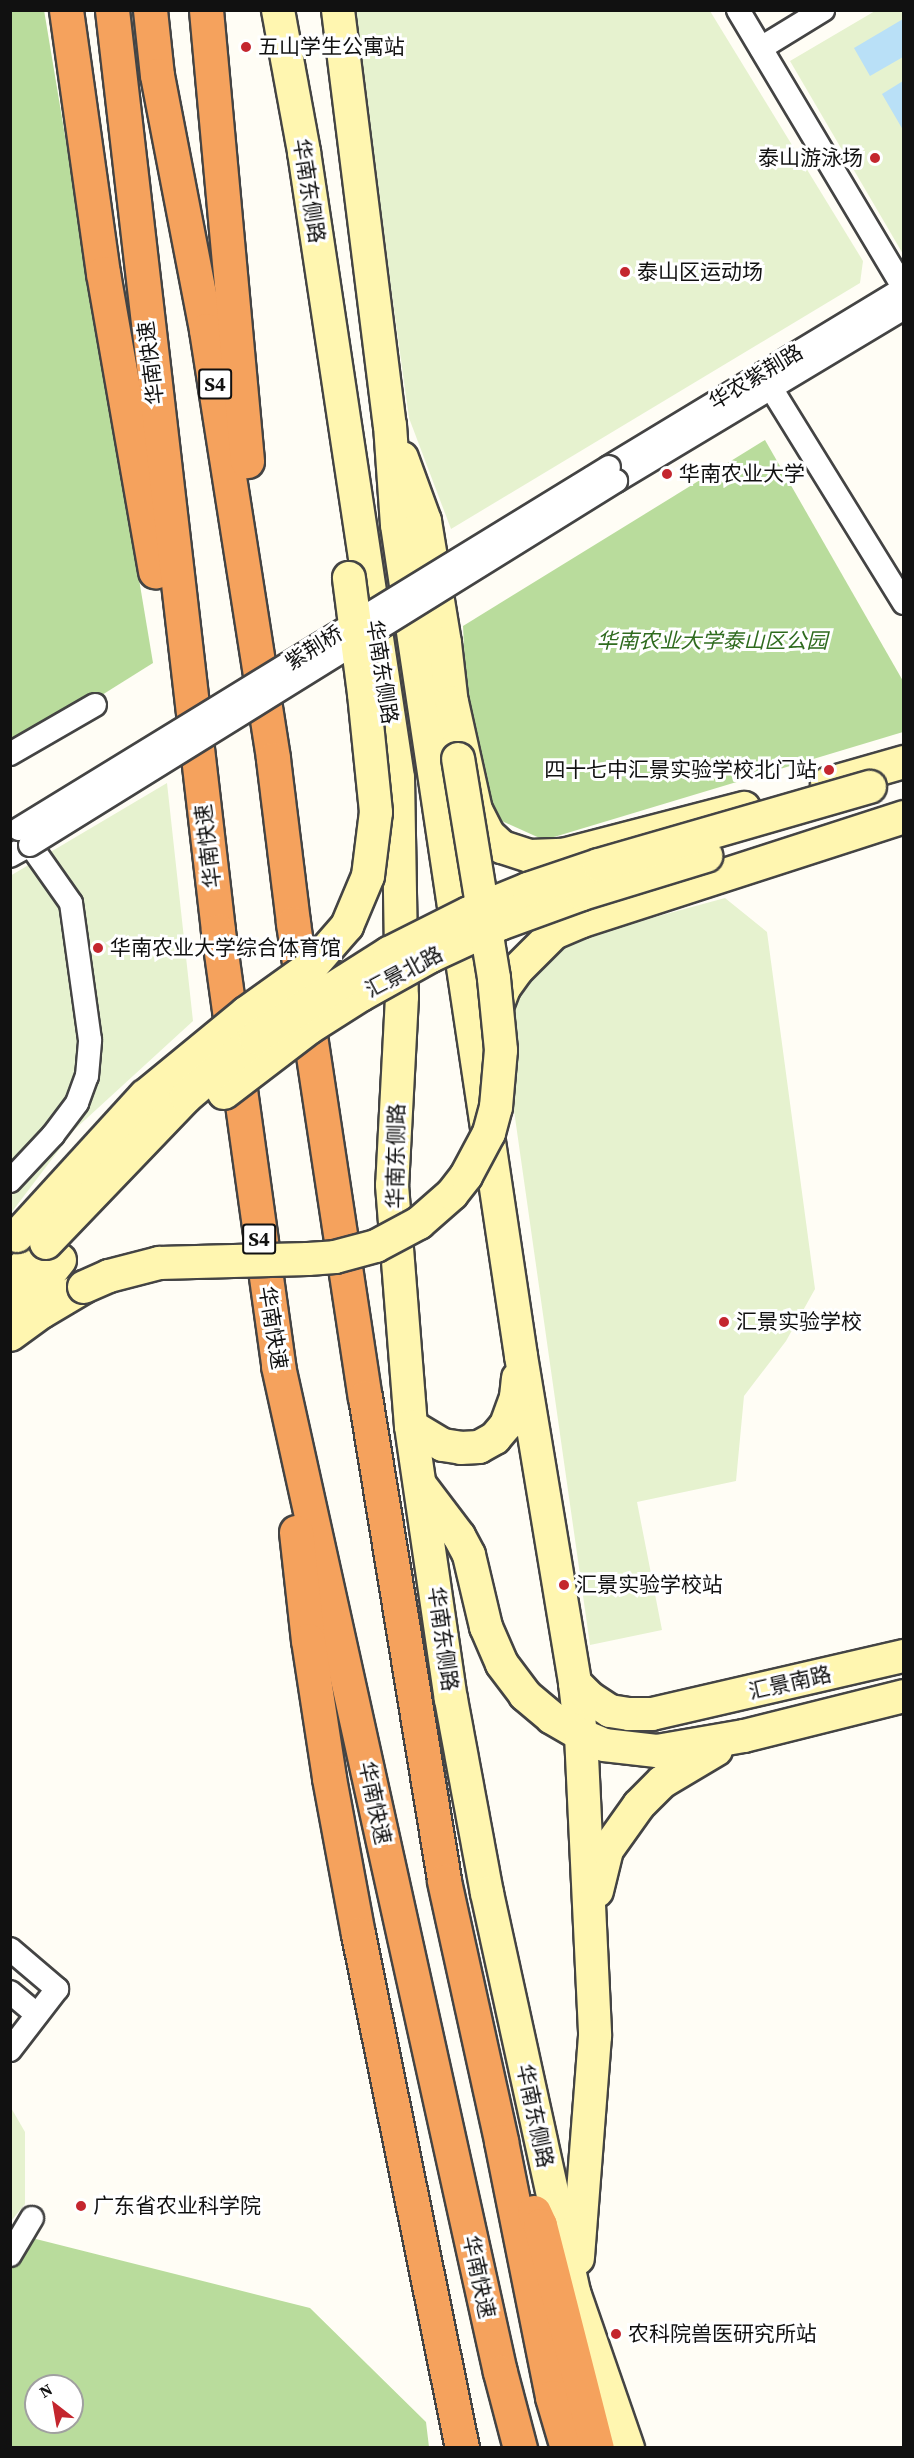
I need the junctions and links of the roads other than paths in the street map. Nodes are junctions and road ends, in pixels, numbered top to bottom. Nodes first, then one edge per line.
1 (66, 10) edge
2 (112, 10) edge
3 (150, 10) edge
4 (206, 10) edge
5 (278, 10) edge
6 (338, 10) edge
7 (738, 10) edge
8 (823, 10) edge
9 (760, 48) junction
10 (304, 152) junction
11 (903, 288) edge
12 (903, 308) edge
13 (767, 380) junction
14 (390, 425) junction
15 (612, 474) joint
16 (903, 603) edge
17 (452, 702) junction
18 (95, 705) dead end
19 (10, 754) edge
20 (273, 759) junction
21 (903, 762) edge
22 (903, 778) edge
23 (882, 795) edge
24 (903, 817) edge
25 (20, 836) edge
26 (10, 856) edge
27 (218, 931) junction
28 (484, 1113) junction
29 (10, 1180) edge
30 (33, 1245) edge
31 (10, 1281) edge
32 (10, 1322) edge
33 (10, 1335) edge
34 (520, 1356) junction
35 (278, 1366) junction
36 (411, 1426) junction
37 (420, 1485) junction
38 (903, 1656) edge
39 (575, 1683) junction
40 (903, 1696) edge
41 (581, 1735) junction
42 (744, 1736) junction
43 (591, 1943) junction
44 (10, 1949) edge
45 (10, 1992) edge
46 (37, 2016) junction
47 (10, 2050) edge
48 (501, 2141) junction
49 (32, 2218) dead end
50 (10, 2255) edge
51 (576, 2295) junction
52 (462, 2448) edge
53 (520, 2448) edge
54 (567, 2448) edge
55 (597, 2448) edge
56 (628, 2448) edge

1 - 27 highway
2 - 27 highway, 华南快速 / S4
3 - 20 highway, S4
4 - 20 highway
5 - 10 street, 华南东侧路
6 - 14 street, 华南东侧路
7 - 9 street
8 - 9 street
9 - 11 street
10 - 30 street, bridge
10 - 36 street, 华南东侧路
11 - 13 street, 华农紫荆路
12 - 13 street, 华农紫荆路
13 - 15 street, 华农紫荆路
13 - 16 street
14 - 17 street
14 - 28 street, 华南东侧路
15 - 25 street, 紫荆桥, bridge
17 - 21 street
17 - 33 street, bridge
18 - 19 street
20 - 48 highway, S4
22 - 23 street, 汇景北路
23 - 30 street, 汇景北路, bridge
24 - 28 street
25 - 26 street
25 - 29 street
27 - 35 highway, 华南快速 / S4
28 - 34 street, 华南东侧路
30 - 31 street, 汇景北路
30 - 32 street, 汇景北路
34 - 36 street
34 - 39 street, 华南东侧路
35 - 52 highway
35 - 53 highway, 华南快速 / S4
36 - 37 street, 华南东侧路
37 - 41 street
37 - 51 street, 华南东侧路
38 - 39 street, 汇景南路
39 - 41 street, 华南东侧路
40 - 42 street, 汇景南路
41 - 42 street
41 - 43 street, 华南东侧路
42 - 43 street
43 - 51 street, 华南东侧路
44 - 46 street
45 - 46 street
46 - 47 street
48 - 54 highway, S4
48 - 55 highway
49 - 50 street
51 - 56 street, 华南东侧路

